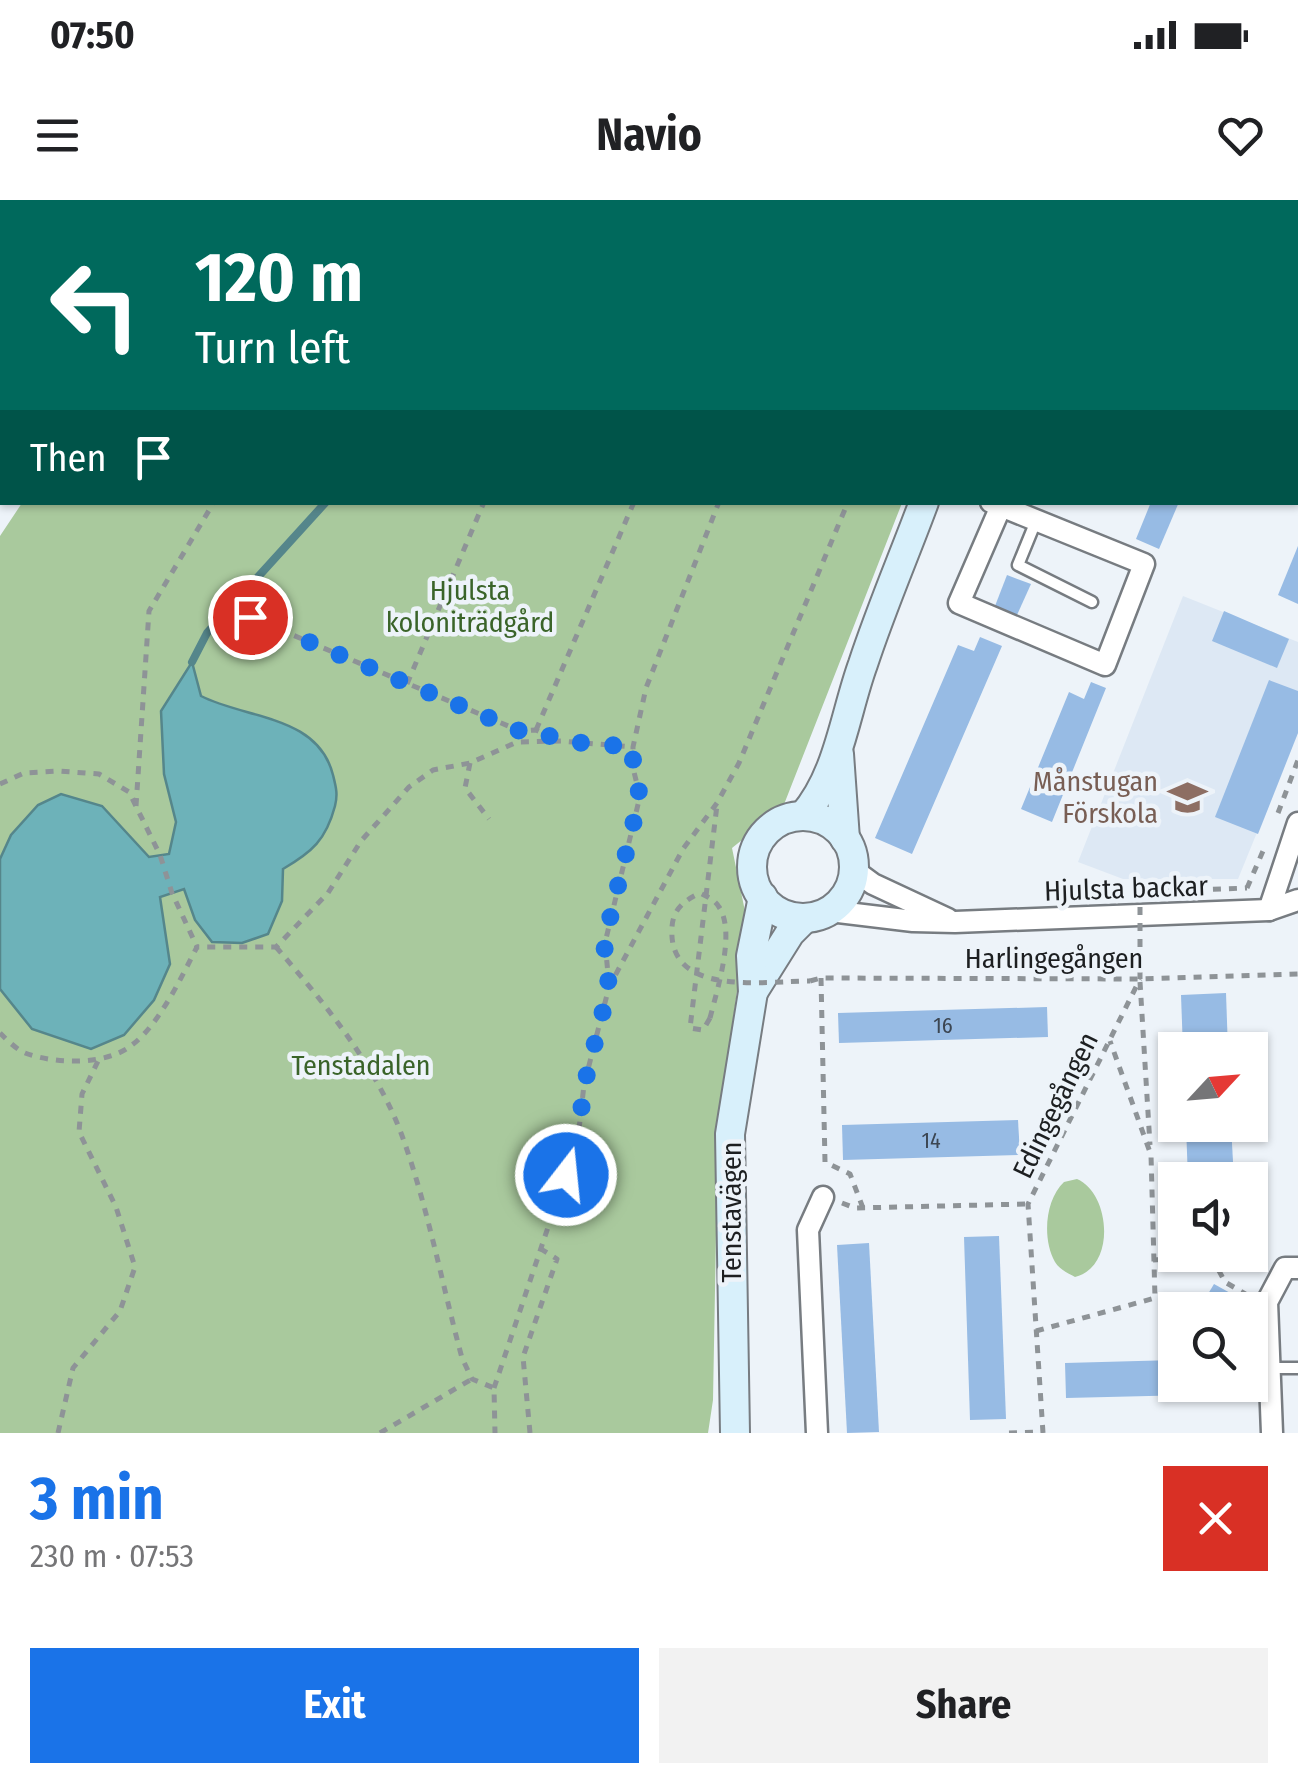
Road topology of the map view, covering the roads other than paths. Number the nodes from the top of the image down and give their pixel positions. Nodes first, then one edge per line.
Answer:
1 (923, 505) edge
2 (996, 505) edge
3 (998, 505) edge
4 (1036, 520) junction
5 (1092, 602) dead end
6 (838, 748) junction
7 (803, 816) junction
8 (1298, 823) edge
9 (846, 838) junction
10 (1292, 847) edge
11 (854, 870) junction
12 (762, 897) junction
13 (1298, 900) edge
14 (1269, 910) junction
15 (817, 915) junction
16 (955, 922) junction
17 (753, 992) junction
18 (823, 1197) road end
19 (1298, 1268) edge
20 (1270, 1368) junction
21 (1298, 1368) edge
22 (736, 1433) edge
23 (817, 1433) edge
24 (1272, 1433) edge

1 - 6 street
2 - 4 street
3 - 4 street
4 - 5 lane
6 - 7 street
6 - 9 street
7 - 9 street
7 - 12 street, Tenstavägen
8 - 10 street
9 - 11 street
10 - 14 street
11 - 15 street, Tenstavägen
11 - 16 street, Hjulsta backar
12 - 15 street
12 - 17 street, Tenstavägen
13 - 14 street, Hjulsta backar
14 - 16 street, Hjulsta backar
15 - 16 street, Hjulsta backar
15 - 17 street, Tenstavägen
17 - 22 street, Tenstavägen
18 - 23 street
19 - 20 street
20 - 21 lane
20 - 24 street

